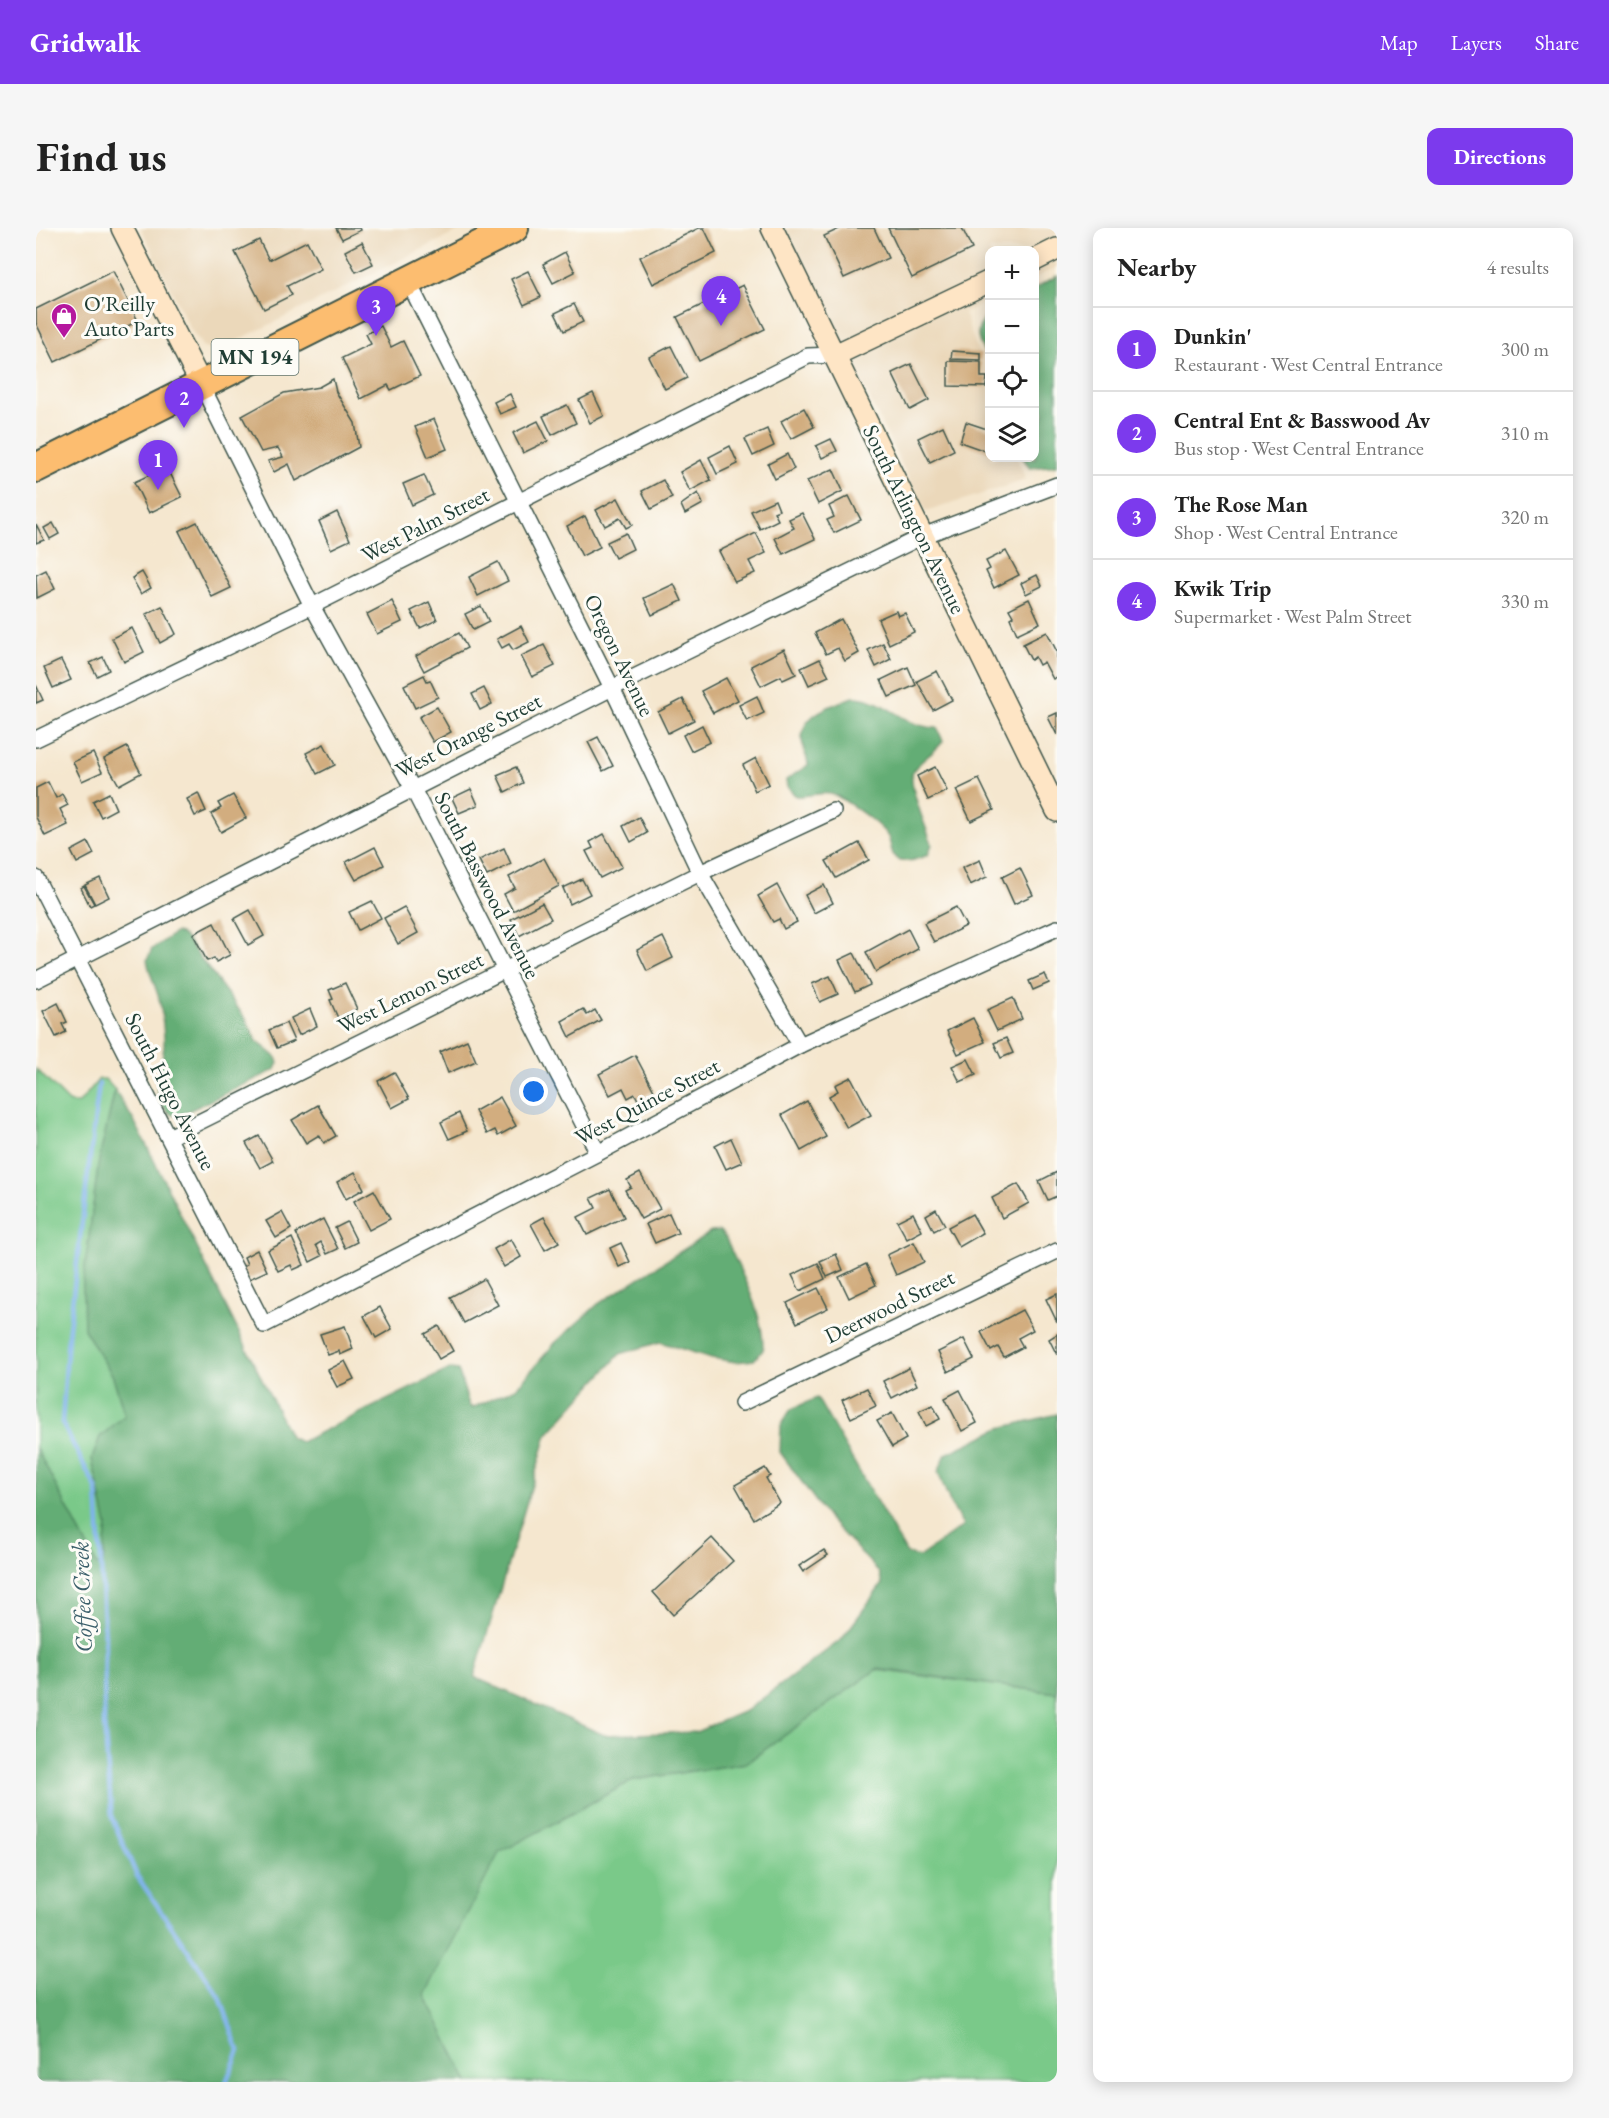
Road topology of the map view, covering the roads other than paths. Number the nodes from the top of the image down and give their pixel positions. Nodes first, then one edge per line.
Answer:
1 (122, 228) edge
2 (514, 228) edge
3 (772, 228) edge
4 (1057, 249) edge
5 (1039, 258) edge
6 (408, 281) junction
7 (985, 283) edge
8 (835, 356) junction
9 (201, 384) junction
10 (36, 468) edge
11 (1057, 485) edge
12 (519, 502) junction
13 (923, 536) junction
14 (312, 606) junction
15 (612, 688) junction
16 (36, 739) edge
17 (413, 789) junction
18 (833, 811) dead end
19 (1057, 811) edge
20 (700, 873) junction
21 (36, 878) edge
22 (1057, 928) edge
23 (79, 959) junction
24 (506, 969) junction
25 (36, 980) edge
26 (800, 1045) junction
27 (169, 1137) junction
28 (598, 1153) junction
29 (1057, 1251) edge
30 (264, 1325) joint
31 (742, 1403) dead end

1 - 9 main road
2 - 6 highway, MN 194
3 - 8 main road, South Arlington Avenue
4 - 5 main road
6 - 9 highway, MN 194
6 - 12 street, Oregon Avenue
7 - 8 main road
8 - 12 street, West Palm Street
8 - 13 main road, South Arlington Avenue
9 - 10 highway, MN 194
9 - 14 street, South Basswood Avenue
11 - 13 street, West Orange Street
12 - 14 street, West Palm Street
12 - 15 street, Oregon Avenue
13 - 15 street, West Orange Street
13 - 19 main road, South Arlington Avenue
14 - 16 street, West Palm Street
14 - 17 street, South Basswood Avenue
15 - 17 street, West Orange Street
15 - 20 street, Oregon Avenue
17 - 23 street, West Orange Street
17 - 24 street, South Basswood Avenue
18 - 20 street, West Lemon Street
20 - 24 street, West Lemon Street
20 - 26 street, Oregon Avenue
21 - 23 street, South Hugo Avenue
22 - 26 street, West Quince Street
23 - 25 street, West Orange Street
23 - 27 street, South Hugo Avenue
24 - 27 street, West Lemon Street
24 - 28 street, South Basswood Avenue
26 - 28 street, West Quince Street
27 - 30 street, South Hugo Avenue
28 - 30 street, West Quince Street
29 - 31 street, Deerwood Street

